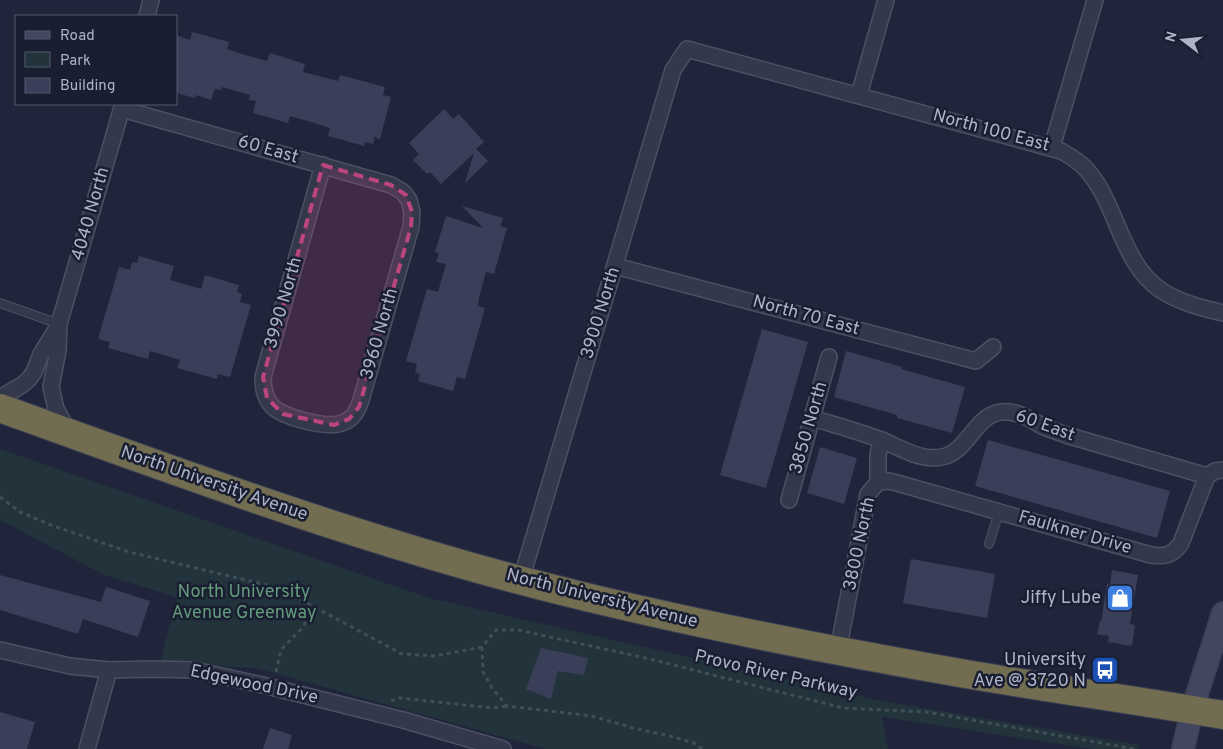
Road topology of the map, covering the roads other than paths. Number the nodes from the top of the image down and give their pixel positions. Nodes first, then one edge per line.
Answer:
1 (151, 0) edge
2 (886, 0) edge
3 (1095, 0) edge
4 (147, 15) edge
5 (687, 50) joint
6 (859, 95) junction
7 (122, 107) edge
8 (1052, 147) junction
9 (323, 166) junction
10 (409, 200) joint
11 (615, 266) junction
12 (0, 303) edge
13 (1223, 313) edge
14 (59, 324) junction
15 (993, 346) dead end
16 (829, 357) dead end
17 (0, 398) edge
18 (0, 408) edge
19 (812, 418) junction
20 (304, 420) joint
21 (69, 434) junction
22 (882, 440) junction
23 (1223, 470) edge
24 (1207, 476) junction
25 (878, 482) junction
26 (789, 500) dead end
27 (999, 512) junction
28 (989, 544) dead end
29 (521, 580) junction
30 (1223, 613) edge
31 (0, 650) edge
32 (838, 651) junction
33 (109, 670) junction
34 (1192, 710) junction
35 (1223, 715) edge
36 (87, 749) edge
37 (503, 749) edge
38 (1183, 749) edge

1 - 4 street
2 - 6 street
3 - 8 street
5 - 6 street, North 100 East
5 - 11 street, 3900 North
6 - 8 street, North 100 East
7 - 9 street, 60 East
7 - 14 street, 4040 North
8 - 13 street, North 100 East
9 - 10 street, 60 East
9 - 20 street, 3990 North
10 - 20 street, 3960 North
11 - 15 street, North 70 East
11 - 29 street, 3900 North
12 - 14 lane
14 - 17 street, 4040 North
14 - 21 street, 4040 North
16 - 19 street, 3850 North
18 - 21 highway, North University Avenue
19 - 22 street, 60 East
19 - 26 street, 3850 North
21 - 29 highway, North University Avenue
22 - 24 street, 60 East
22 - 25 street, 3800 North
23 - 24 street
24 - 27 street, Faulkner Drive
25 - 27 street, Faulkner Drive
25 - 32 street, 3800 North
27 - 28 lane
29 - 32 highway, North University Avenue
30 - 34 main road
31 - 33 street, Edgewood Drive
32 - 34 highway, North University Avenue
33 - 36 street
33 - 37 street, Edgewood Drive
34 - 35 highway, North University Avenue
34 - 38 main road

